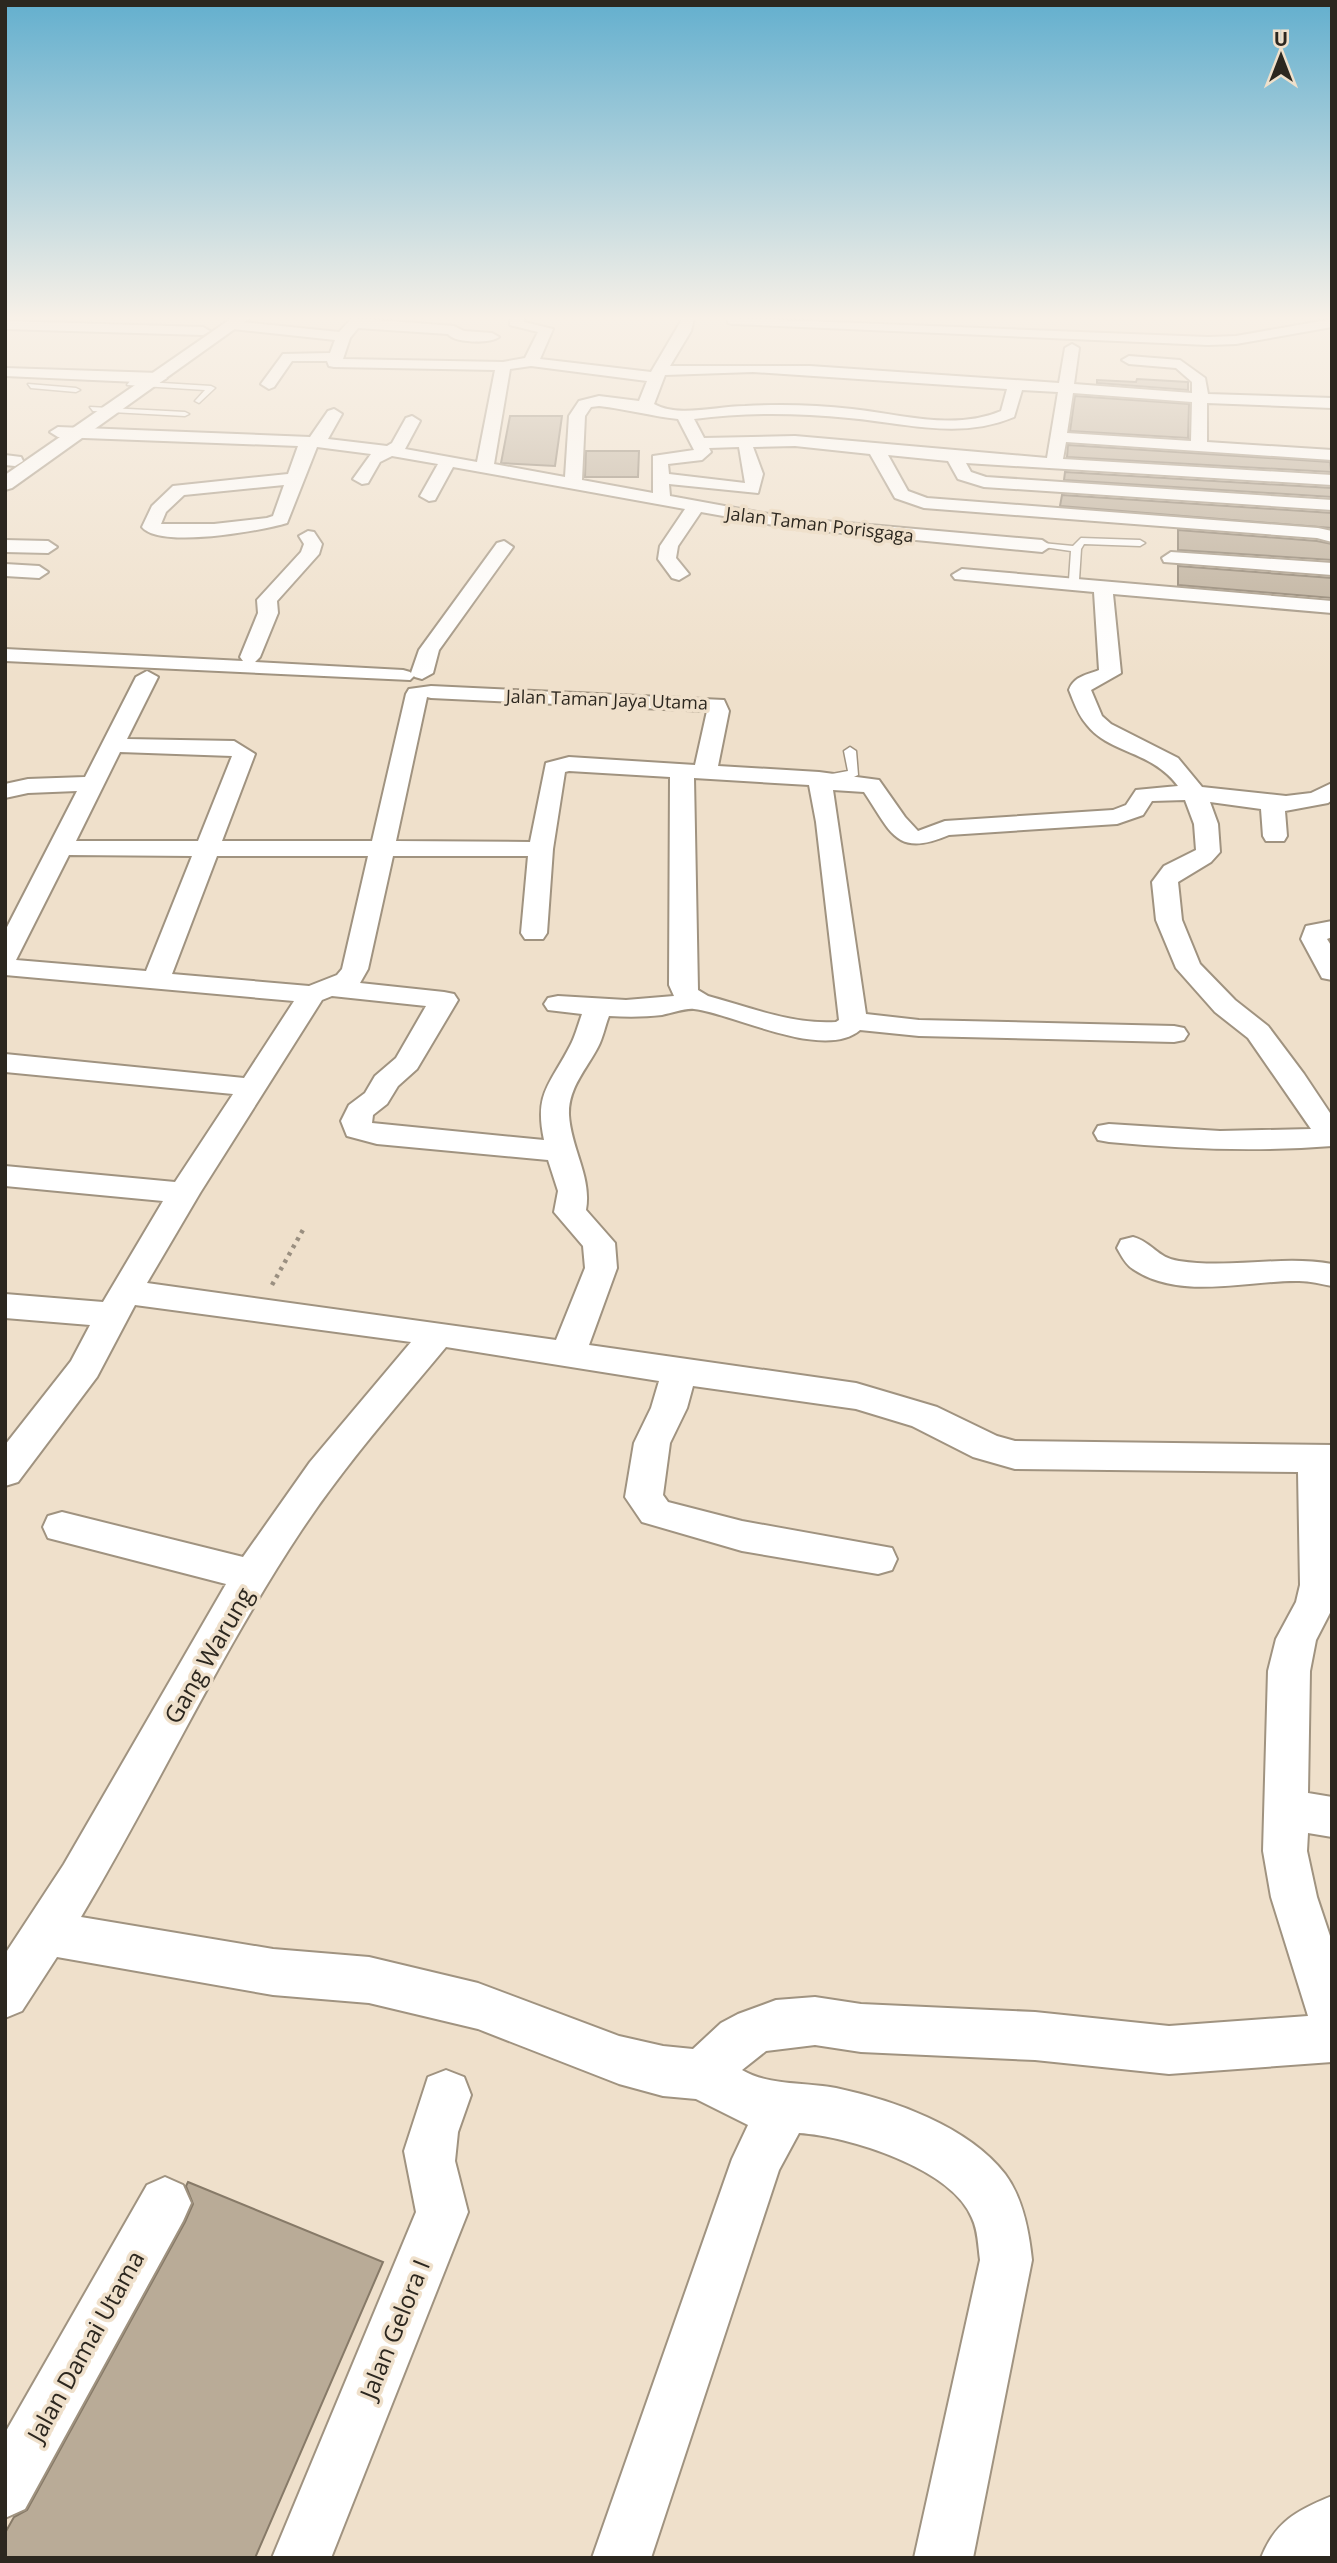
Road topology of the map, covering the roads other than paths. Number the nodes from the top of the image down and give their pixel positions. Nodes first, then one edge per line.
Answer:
1 (1058, 437) edge
2 (49, 438) edge
3 (72, 438) edge
4 (187, 438) edge
5 (320, 438) edge
6 (403, 438) edge
7 (490, 438) edge
8 (576, 438) edge
9 (696, 438) edge
10 (1066, 438) edge
11 (1125, 438) edge
12 (1200, 438) edge
13 (1125, 442) junction
14 (313, 443) junction
15 (699, 443) junction
16 (1199, 446) junction
17 (746, 449) dead end
18 (876, 449) junction
19 (391, 451) junction
20 (1332, 454) edge
21 (954, 457) junction
22 (449, 459) junction
23 (1054, 461) junction
24 (8, 463) edge
25 (485, 466) junction
26 (660, 478) junction
27 (362, 479) dead end
28 (293, 480) junction
29 (1332, 480) edge
30 (573, 482) junction
31 (5, 484) edge
32 (1050, 486) junction
33 (429, 496) dead end
34 (662, 500) junction
35 (1332, 505) edge
36 (696, 507) junction
37 (1046, 512) junction
38 (1168, 522) junction
39 (308, 536) dead end
40 (1332, 537) edge
41 (1140, 543) dead end
42 (5, 546) edge
43 (1042, 546) junction
44 (48, 547) dead end
45 (504, 547) dead end
46 (1076, 549) junction
47 (1171, 558) junction
48 (1332, 569) edge
49 (5, 570) edge
50 (39, 572) dead end
51 (679, 574) dead end
52 (962, 575) dead end
53 (1074, 580) dead end
54 (1046, 582) junction
55 (1103, 589) junction
56 (1175, 594) junction
57 (1332, 607) edge
58 (13, 654) edge
59 (246, 662) junction
60 (147, 677) junction
61 (418, 684) junction
62 (110, 745) junction
63 (850, 751) dead end
64 (693, 771) junction
65 (819, 781) junction
66 (91, 784) junction
67 (1332, 790) edge
68 (5, 791) edge
69 (1194, 793) junction
70 (1272, 803) junction
71 (1275, 836) dead end
72 (59, 848) junction
73 (206, 848) junction
74 (381, 848) junction
75 (541, 849) junction
76 (15, 916) edge
77 (534, 933) dead end
78 (1323, 934) edge
79 (5, 957) edge
80 (5, 967) edge
81 (1332, 972) edge
82 (155, 982) junction
83 (323, 991) junction
84 (694, 1000) junction
85 (558, 1004) dead end
86 (598, 1007) junction
87 (853, 1021) junction
88 (1174, 1034) dead end
89 (5, 1063) edge
90 (250, 1087) junction
91 (1332, 1131) edge
92 (1109, 1133) dead end
93 (1332, 1137) edge
94 (561, 1151) junction
95 (5, 1176) edge
96 (184, 1193) junction
97 (1133, 1248) dead end
98 (1332, 1275) edge
99 (119, 1303) junction
100 (5, 1306) edge
101 (438, 1334) junction
102 (568, 1354) junction
103 (679, 1372) junction
104 (1324, 1459) edge
105 (5, 1472) edge
106 (62, 1527) dead end
107 (1326, 1535) edge
108 (878, 1559) dead end
109 (254, 1576) junction
110 (1286, 1809) junction
111 (1332, 1817) edge
112 (49, 1934) junction
113 (5, 1995) edge
114 (1332, 2015) edge
115 (1332, 2038) edge
116 (702, 2075) junction
117 (446, 2095) dead end
118 (786, 2107) junction
119 (165, 2203) dead end
120 (5, 2488) edge
121 (1332, 2525) edge
122 (301, 2558) edge
123 (621, 2558) edge
124 (943, 2558) edge
125 (1290, 2558) edge

1 - 23 street
2 - 24 street
3 - 31 street
4 - 14 street, Jalan Taman Porisgaga
5 - 14 street
6 - 19 street
7 - 25 street
8 - 30 street
9 - 15 street
10 - 13 street
11 - 13 street
12 - 16 street
13 - 16 street
14 - 19 street, Jalan Taman Porisgaga
14 - 28 street
15 - 18 street
15 - 26 street
16 - 20 street
17 - 26 street
18 - 21 street
18 - 37 street
19 - 22 street, Jalan Taman Porisgaga
19 - 27 street
21 - 23 street
21 - 32 street
22 - 25 street, Jalan Taman Porisgaga
22 - 33 street
23 - 29 street
23 - 32 street
25 - 30 street, Jalan Taman Porisgaga
26 - 34 street
28 - 28 street
30 - 34 street, Jalan Taman Porisgaga
32 - 35 street
32 - 37 street
34 - 36 street, Jalan Taman Porisgaga
36 - 43 street, Jalan Taman Porisgaga
36 - 51 street
37 - 38 street
37 - 43 street
38 - 40 street
38 - 47 street
39 - 59 street
41 - 46 lane
42 - 44 street
43 - 46 lane
43 - 54 street
45 - 61 street
46 - 53 lane
47 - 48 street
47 - 56 street
49 - 50 street
52 - 54 street
54 - 55 street
55 - 56 street
55 - 69 street
56 - 57 street
58 - 59 street, Jalan Taman Jaya Utama
58 - 60 street, Jalan Taman Jaya Utama
59 - 61 street, Jalan Taman Jaya Utama
60 - 61 street, Jalan Taman Jaya Utama
60 - 62 street
61 - 64 street, Jalan Taman Jaya Utama
61 - 74 street
62 - 66 street
62 - 73 street
63 - 65 lane
64 - 65 street
64 - 75 street
64 - 84 street
65 - 69 street
65 - 87 street
66 - 68 street
66 - 72 street
67 - 70 street
69 - 70 street
69 - 91 street
70 - 71 street
72 - 73 street
72 - 76 street
73 - 74 street
73 - 82 street
74 - 75 street
74 - 83 street
75 - 77 street
76 - 79 street
78 - 81 street
80 - 82 street
82 - 83 street
83 - 90 street
83 - 94 street
84 - 86 street
84 - 87 street
85 - 86 street
86 - 94 street
87 - 88 street
89 - 90 street
90 - 96 street
92 - 93 street
94 - 102 street
95 - 96 street
96 - 99 street
97 - 98 street
99 - 100 street
99 - 101 street
99 - 105 street
101 - 102 street
101 - 109 street, Gang Warung
102 - 103 street
103 - 104 street
103 - 108 street
104 - 107 street
106 - 109 street
107 - 110 street
109 - 112 street, Gang Warung
110 - 111 street
110 - 114 street
112 - 113 street, Gang Warung
112 - 116 street
115 - 116 street
116 - 118 street
117 - 122 street, Jalan Gelora I
118 - 123 street
118 - 124 street
119 - 120 street, Jalan Damai Utama
121 - 125 street

